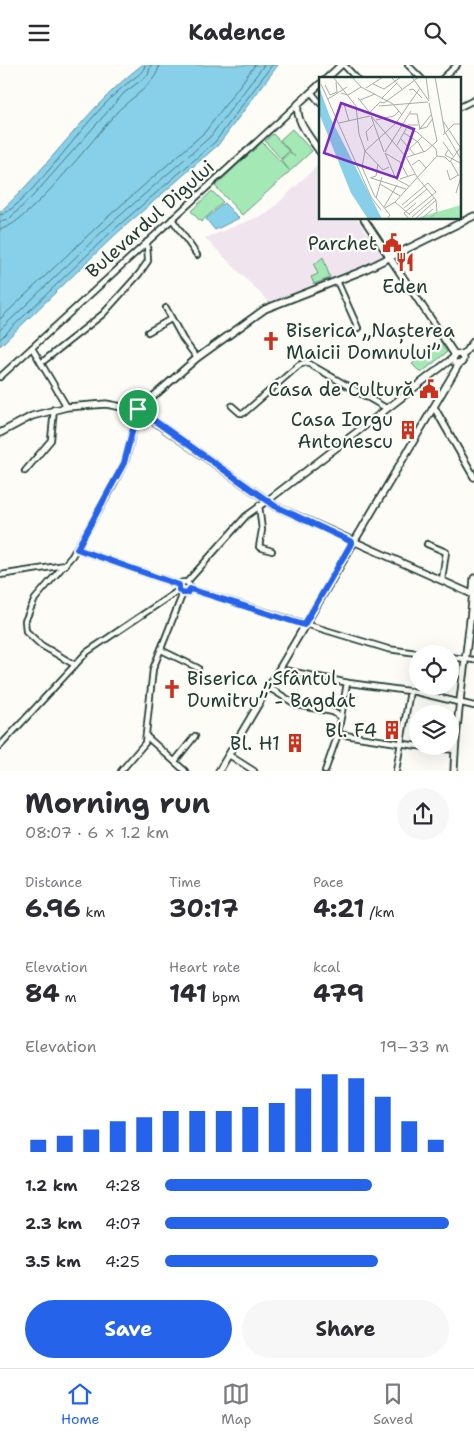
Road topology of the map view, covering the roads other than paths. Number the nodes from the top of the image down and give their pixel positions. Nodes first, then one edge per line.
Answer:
1 (342, 65) edge
2 (408, 65) edge
3 (457, 65) edge
4 (328, 77) edge
5 (355, 77) edge
6 (420, 77) edge
7 (444, 77) edge
8 (319, 85) edge
9 (311, 92) junction
10 (474, 100) edge
11 (319, 102) edge
12 (298, 104) junction
13 (462, 106) edge
14 (319, 150) edge
15 (474, 216) edge
16 (172, 219) junction
17 (365, 220) edge
18 (147, 242) junction
19 (197, 255) dead end
20 (390, 258) junction
21 (337, 281) junction
22 (166, 308) dead end
23 (171, 319) junction
24 (358, 328) dead end
25 (148, 332) dead end
26 (474, 341) edge
27 (32, 348) junction
28 (462, 356) junction
29 (454, 357) junction
30 (197, 358) junction
31 (41, 363) junction
32 (459, 364) junction
33 (0, 377) edge
34 (232, 406) dead end
35 (67, 407) junction
36 (434, 407) junction
37 (386, 408) junction
38 (54, 409) junction
39 (138, 409) junction
40 (0, 433) edge
41 (25, 471) dead end
42 (474, 477) edge
43 (267, 501) junction
44 (259, 505) junction
45 (352, 542) junction
46 (427, 544) dead end
47 (77, 549) junction
48 (272, 551) dead end
49 (65, 565) junction
50 (0, 575) edge
51 (474, 578) edge
52 (442, 580) junction
53 (187, 582) junction
54 (180, 589) junction
55 (190, 589) junction
56 (473, 595) edge
57 (304, 625) junction
58 (161, 650) junction
59 (409, 652) edge
60 (459, 658) edge
61 (466, 659) junction
62 (474, 660) edge
63 (75, 665) junction
64 (198, 668) dead end
65 (279, 669) junction
66 (347, 683) junction
67 (268, 687) junction
68 (409, 691) edge
69 (409, 695) edge
70 (429, 695) edge
71 (460, 702) junction
72 (474, 706) edge
73 (459, 712) edge
74 (341, 717) junction
75 (338, 734) junction
76 (146, 736) junction
77 (195, 736) dead end
78 (402, 745) junction
79 (409, 745) edge
80 (0, 746) edge
81 (229, 755) junction
82 (455, 755) edge
83 (175, 761) junction
84 (121, 771) edge
85 (185, 771) edge
86 (219, 771) edge
87 (254, 771) edge
88 (325, 771) edge
89 (396, 771) edge
90 (454, 771) edge

1 - 4 street
1 - 5 street
2 - 6 street
3 - 7 street
8 - 9 street, Bulevardul Digului
9 - 11 street
9 - 12 street, Bulevardul Digului
10 - 13 street
12 - 14 street
12 - 16 street, Bulevardul Digului
15 - 20 street
16 - 18 street, Bulevardul Digului
16 - 19 street
17 - 20 street
18 - 27 street, Bulevardul Digului
18 - 31 street
20 - 21 street
20 - 29 street
21 - 24 street
21 - 30 street
22 - 23 street
23 - 25 street
23 - 30 street
26 - 28 street
27 - 31 street
27 - 33 street, Bulevardul Digului
28 - 29 street
28 - 32 street
29 - 32 street
29 - 37 street
30 - 39 street
31 - 35 street
32 - 36 street
34 - 37 street
35 - 38 street
35 - 39 street
36 - 42 street
36 - 45 street
37 - 43 street
38 - 40 street
38 - 41 street
39 - 43 street
39 - 47 street
43 - 44 street
43 - 45 street
44 - 48 street
44 - 53 street
45 - 52 street
45 - 57 street
46 - 52 street
47 - 49 street
47 - 54 street
49 - 50 street
49 - 63 street
51 - 56 street
52 - 56 street
53 - 54 street
53 - 55 street
54 - 55 street
54 - 58 street
54 - 63 street
55 - 57 street
56 - 61 street
57 - 59 street
57 - 65 street
58 - 64 street
58 - 76 street
60 - 61 street
61 - 62 street
61 - 71 street
63 - 80 street
65 - 66 street
65 - 67 street
66 - 68 street
66 - 74 street
67 - 74 street
67 - 81 street
69 - 78 street
70 - 71 street
71 - 72 street
71 - 73 street
74 - 75 street
75 - 78 street
75 - 88 street
76 - 83 street
76 - 84 street
77 - 83 street
78 - 79 street
78 - 89 street
81 - 86 street
81 - 87 street
82 - 90 street
83 - 85 street

